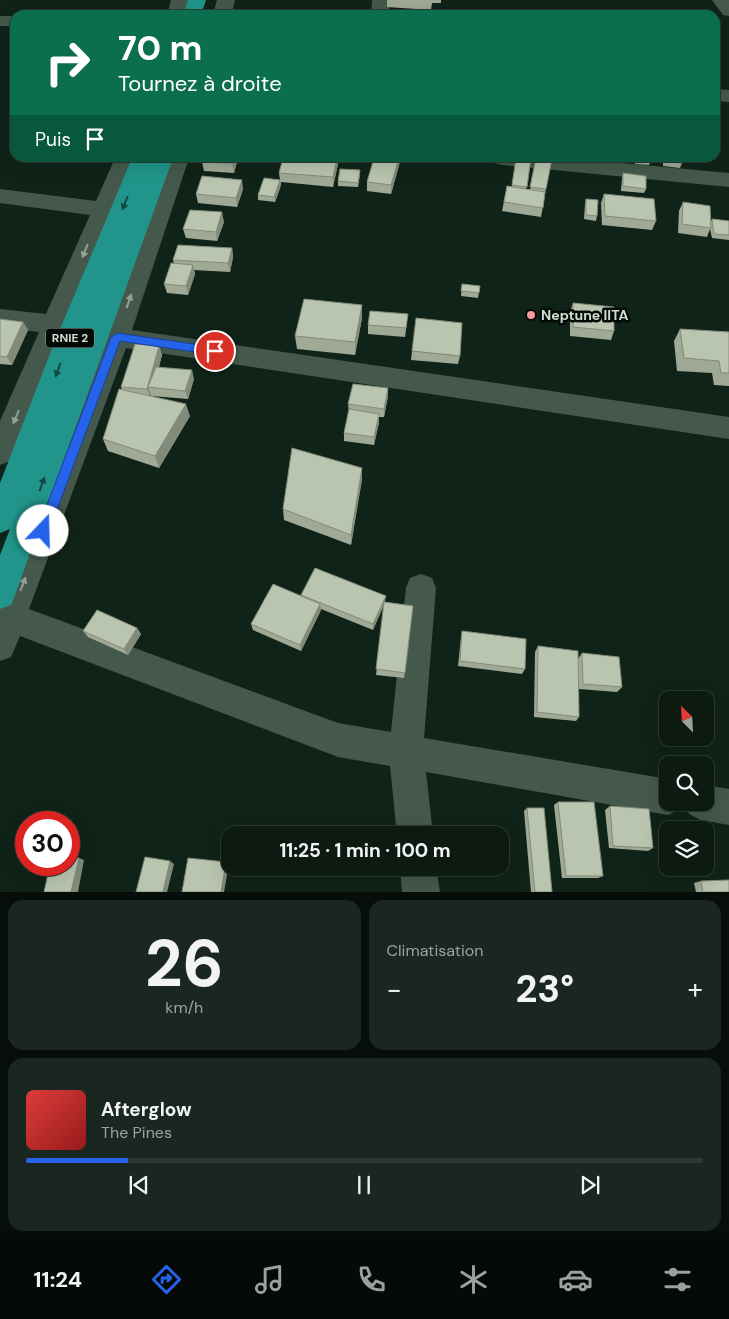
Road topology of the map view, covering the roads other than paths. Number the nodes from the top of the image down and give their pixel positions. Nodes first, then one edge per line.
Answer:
1 (721, 0) edge
2 (729, 11) edge
3 (122, 162) edge
4 (141, 162) edge
5 (161, 162) edge
6 (177, 162) edge
7 (543, 162) edge
8 (729, 180) edge
9 (0, 196) edge
10 (101, 209) junction
11 (0, 318) edge
12 (55, 325) junction
13 (117, 337) junction
14 (729, 428) edge
15 (2, 445) edge
16 (0, 520) edge
17 (421, 588) dead end
18 (4, 619) edge
19 (406, 751) junction
20 (659, 795) edge
21 (714, 804) edge
22 (729, 807) edge
23 (414, 826) edge
24 (419, 876) edge
25 (421, 892) edge

1 - 2 street
3 - 10 street
4 -> 16 highway, RNIE 2 / RNIE 2
18 -> 5 highway, RNIE 2 / RNIE 2
13 -> 6 street
7 - 8 street
9 - 10 street
10 -> 12 street
11 - 12 street
12 -> 15 street
13 - 14 street
18 -> 13 street
17 - 19 street
18 - 19 street
19 - 20 street
19 - 23 street
21 - 22 street
24 - 25 street

